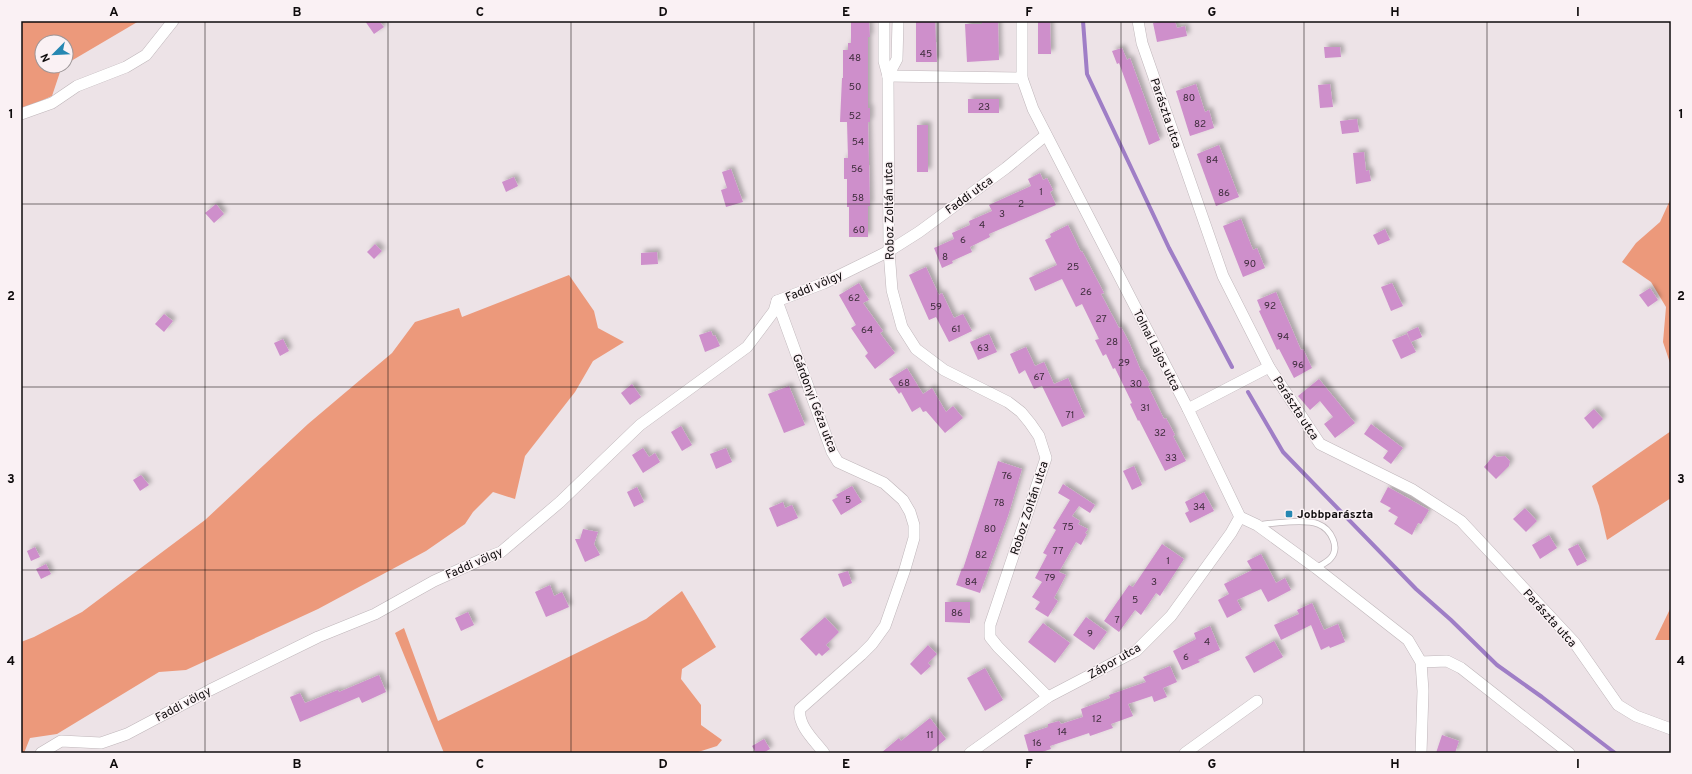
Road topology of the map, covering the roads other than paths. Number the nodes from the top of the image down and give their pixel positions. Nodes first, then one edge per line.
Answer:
1 (173, 21) edge
2 (884, 21) edge
3 (898, 21) edge
4 (1022, 21) edge
5 (1138, 21) edge
6 (888, 76) junction
7 (1022, 78) junction
8 (21, 114) edge
9 (1046, 135) junction
10 (889, 251) junction
11 (778, 301) junction
12 (1269, 367) junction
13 (1188, 409) junction
14 (1240, 517) junction
15 (1257, 526) junction
16 (1316, 568) junction
17 (1421, 662) junction
18 (1048, 696) junction
19 (1257, 701) dead end
20 (1671, 730) edge
21 (41, 753) edge
22 (824, 753) edge
23 (970, 753) edge
24 (1185, 753) edge
25 (1420, 753) edge
26 (1568, 753) edge

1 - 8 street
2 - 6 street, Roboz Zoltán utca
3 - 6 street, Roboz Zoltán utca
4 - 7 street, Tolnai Lajos utca
5 - 12 street, Parászta utca
6 - 7 street
6 - 10 street, Roboz Zoltán utca
7 - 9 street, Tolnai Lajos utca
9 - 10 street, Faddi utca
9 - 13 street, Tolnai Lajos utca
10 - 11 street, Faddi völgy
10 - 18 street, Roboz Zoltán utca
11 - 21 street, Faddi völgy
11 - 22 street, Gárdonyi Géza utca
12 - 13 street
12 - 20 street, Parászta utca
13 - 14 street, Tolnai Lajos utca
14 - 15 street
14 - 18 street, Zápor utca
15 - 16 street
15 - 16 lane
16 - 17 street
17 - 25 street
17 - 26 street
18 - 23 street, Zápor utca
19 - 24 street

